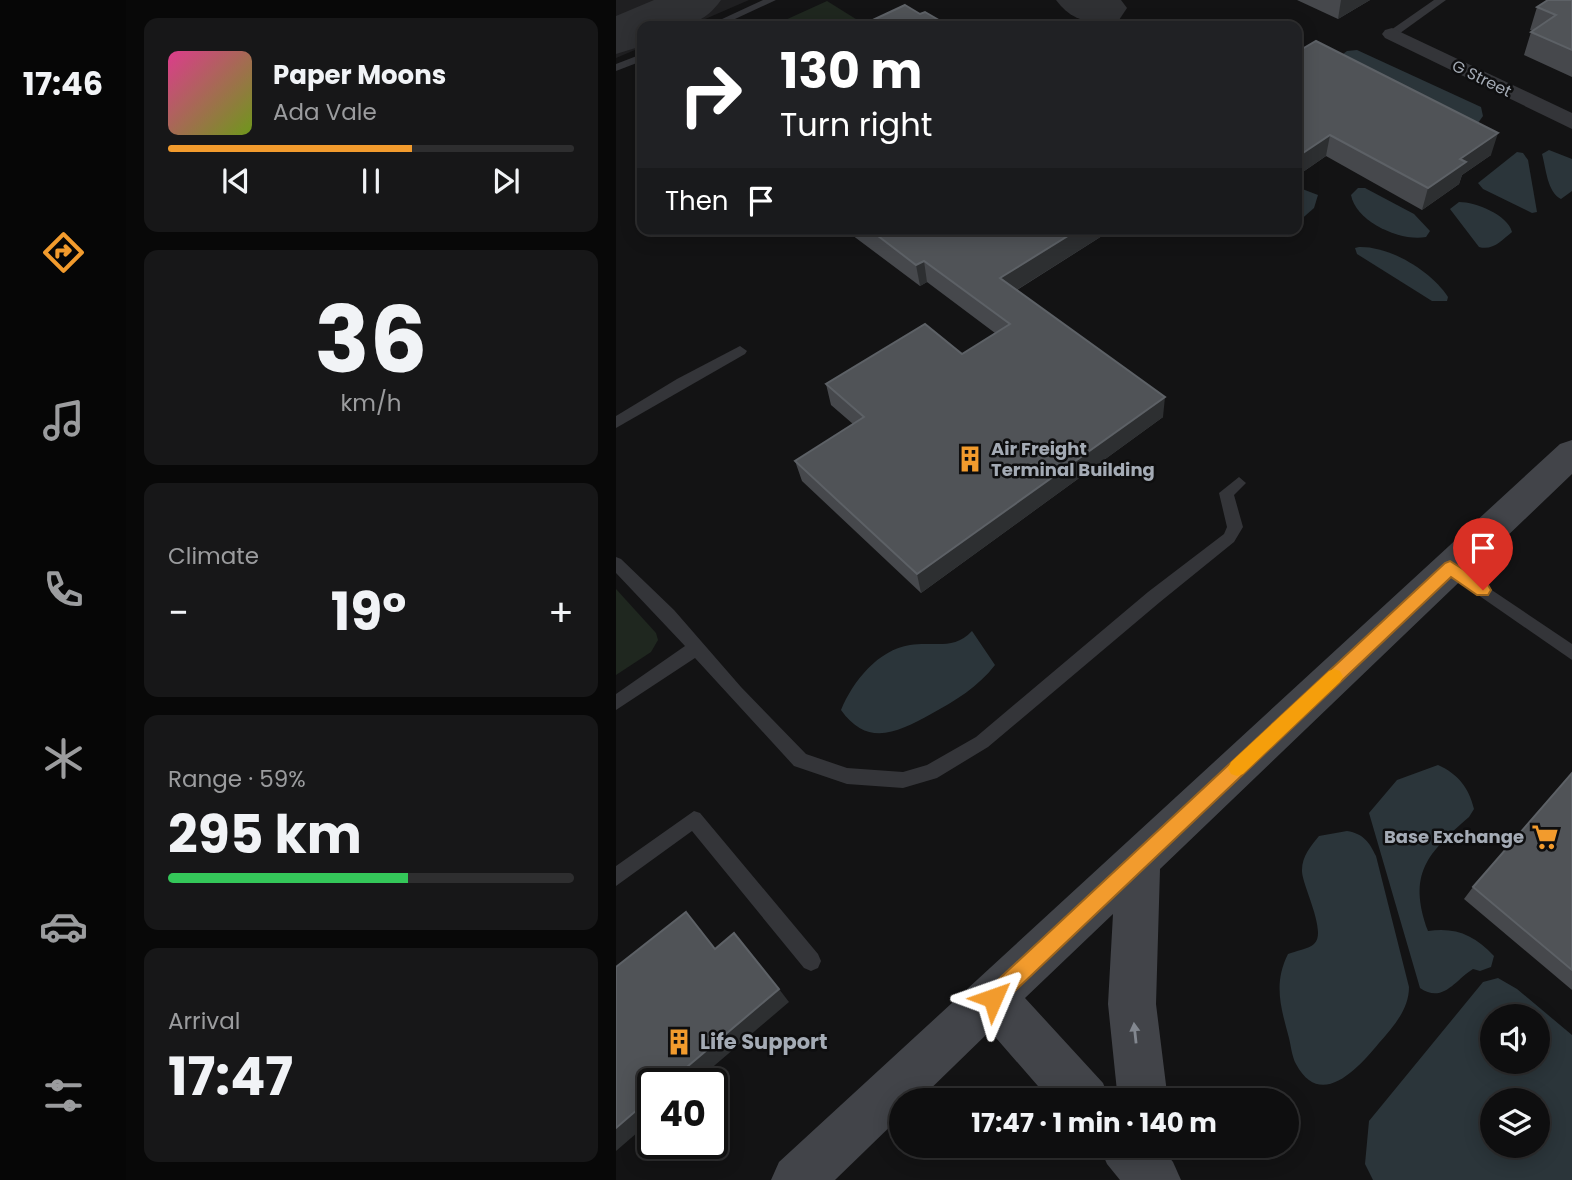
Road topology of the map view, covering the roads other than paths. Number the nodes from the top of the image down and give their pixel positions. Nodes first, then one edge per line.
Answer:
1 (771, 0) edge
2 (1441, 0) edge
3 (723, 21) edge
4 (1392, 34) joint
5 (637, 59) edge
6 (616, 68) edge
7 (1572, 122) edge
8 (740, 351) dead end
9 (616, 423) edge
10 (1572, 453) edge
11 (1239, 483) dead end
12 (616, 563) edge
13 (1450, 568) junction
14 (696, 648) junction
15 (1572, 653) edge
16 (616, 703) edge
17 (1138, 862) junction
18 (616, 877) edge
19 (811, 961) dead end
20 (993, 998) junction
21 (1073, 1088) edge
22 (1142, 1088) edge
23 (1136, 1158) edge
24 (1154, 1158) edge
25 (797, 1180) edge
26 (1157, 1180) edge

1 - 3 lane
2 - 4 lane
4 - 7 street, G Street
5 - 6 lane
8 - 9 lane
10 - 13 street
11 - 14 lane
12 - 14 lane
13 - 15 lane
13 - 17 street
14 - 16 lane
17 - 20 street
22 -> 17 street
18 - 19 lane
20 - 21 street
20 - 25 street
23 - 26 street
24 - 26 street

